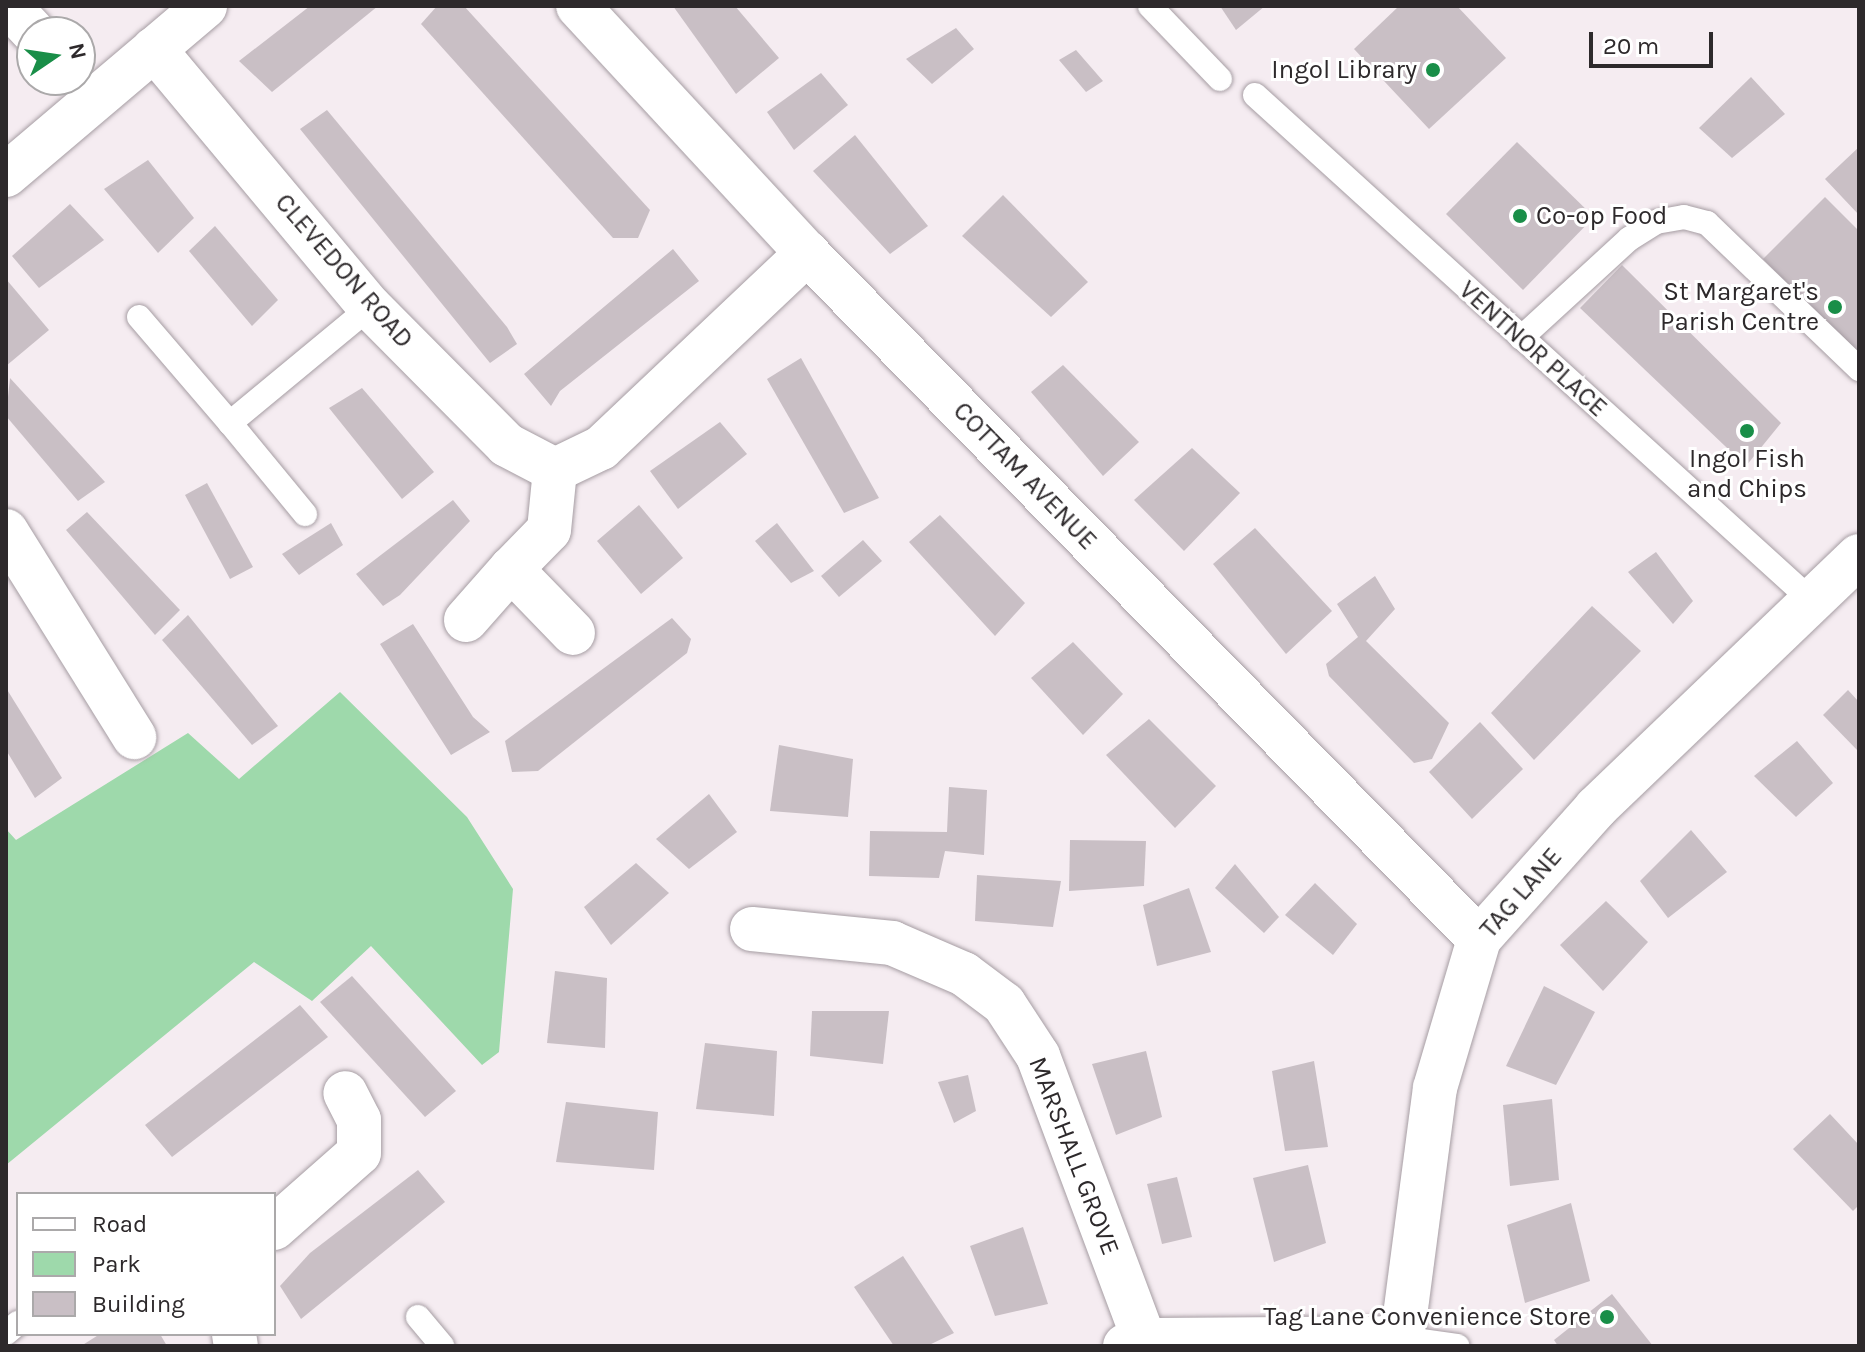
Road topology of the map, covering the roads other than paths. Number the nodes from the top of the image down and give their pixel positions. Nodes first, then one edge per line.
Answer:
1 (205, 6) edge
2 (578, 6) edge
3 (1150, 6) edge
4 (154, 49) junction
5 (1220, 79) dead end
6 (96, 84) edge
7 (1255, 95) dead end
8 (80, 96) edge
9 (6, 175) edge
10 (807, 253) junction
11 (370, 307) junction
12 (139, 317) dead end
13 (1521, 338) junction
14 (1859, 369) edge
15 (230, 423) junction
16 (555, 470) junction
17 (305, 514) dead end
18 (6, 531) edge
19 (1859, 556) edge
20 (511, 569) junction
21 (1812, 601) junction
22 (466, 620) dead end
23 (573, 633) dead end
24 (134, 737) dead end
25 (752, 929) dead end
26 (1479, 939) junction
27 (345, 1093) dead end
28 (276, 1226) edge
29 (418, 1317) dead end
30 (1401, 1342) edge
31 (1134, 1343) edge
32 (442, 1346) edge
33 (1457, 1346) edge

1 - 4 street
2 - 10 street, COTTAM AVENUE
3 - 5 lane
4 - 6 street
4 - 11 street, CLEVEDON ROAD
7 - 13 lane, VENTNOR PLACE
8 - 9 street
10 - 16 street
10 - 26 street, COTTAM AVENUE
11 - 15 lane
11 - 16 street, CLEVEDON ROAD
12 - 15 lane
13 - 14 lane
13 - 21 lane, VENTNOR PLACE
15 - 17 lane
16 - 20 street
18 - 24 street
19 - 21 street, TAG LANE
20 - 22 street
20 - 23 street
21 - 26 street, TAG LANE
25 - 31 street, MARSHALL GROVE
26 - 30 street, TAG LANE
27 - 28 street
29 - 32 lane
30 - 31 street
30 - 33 lane

